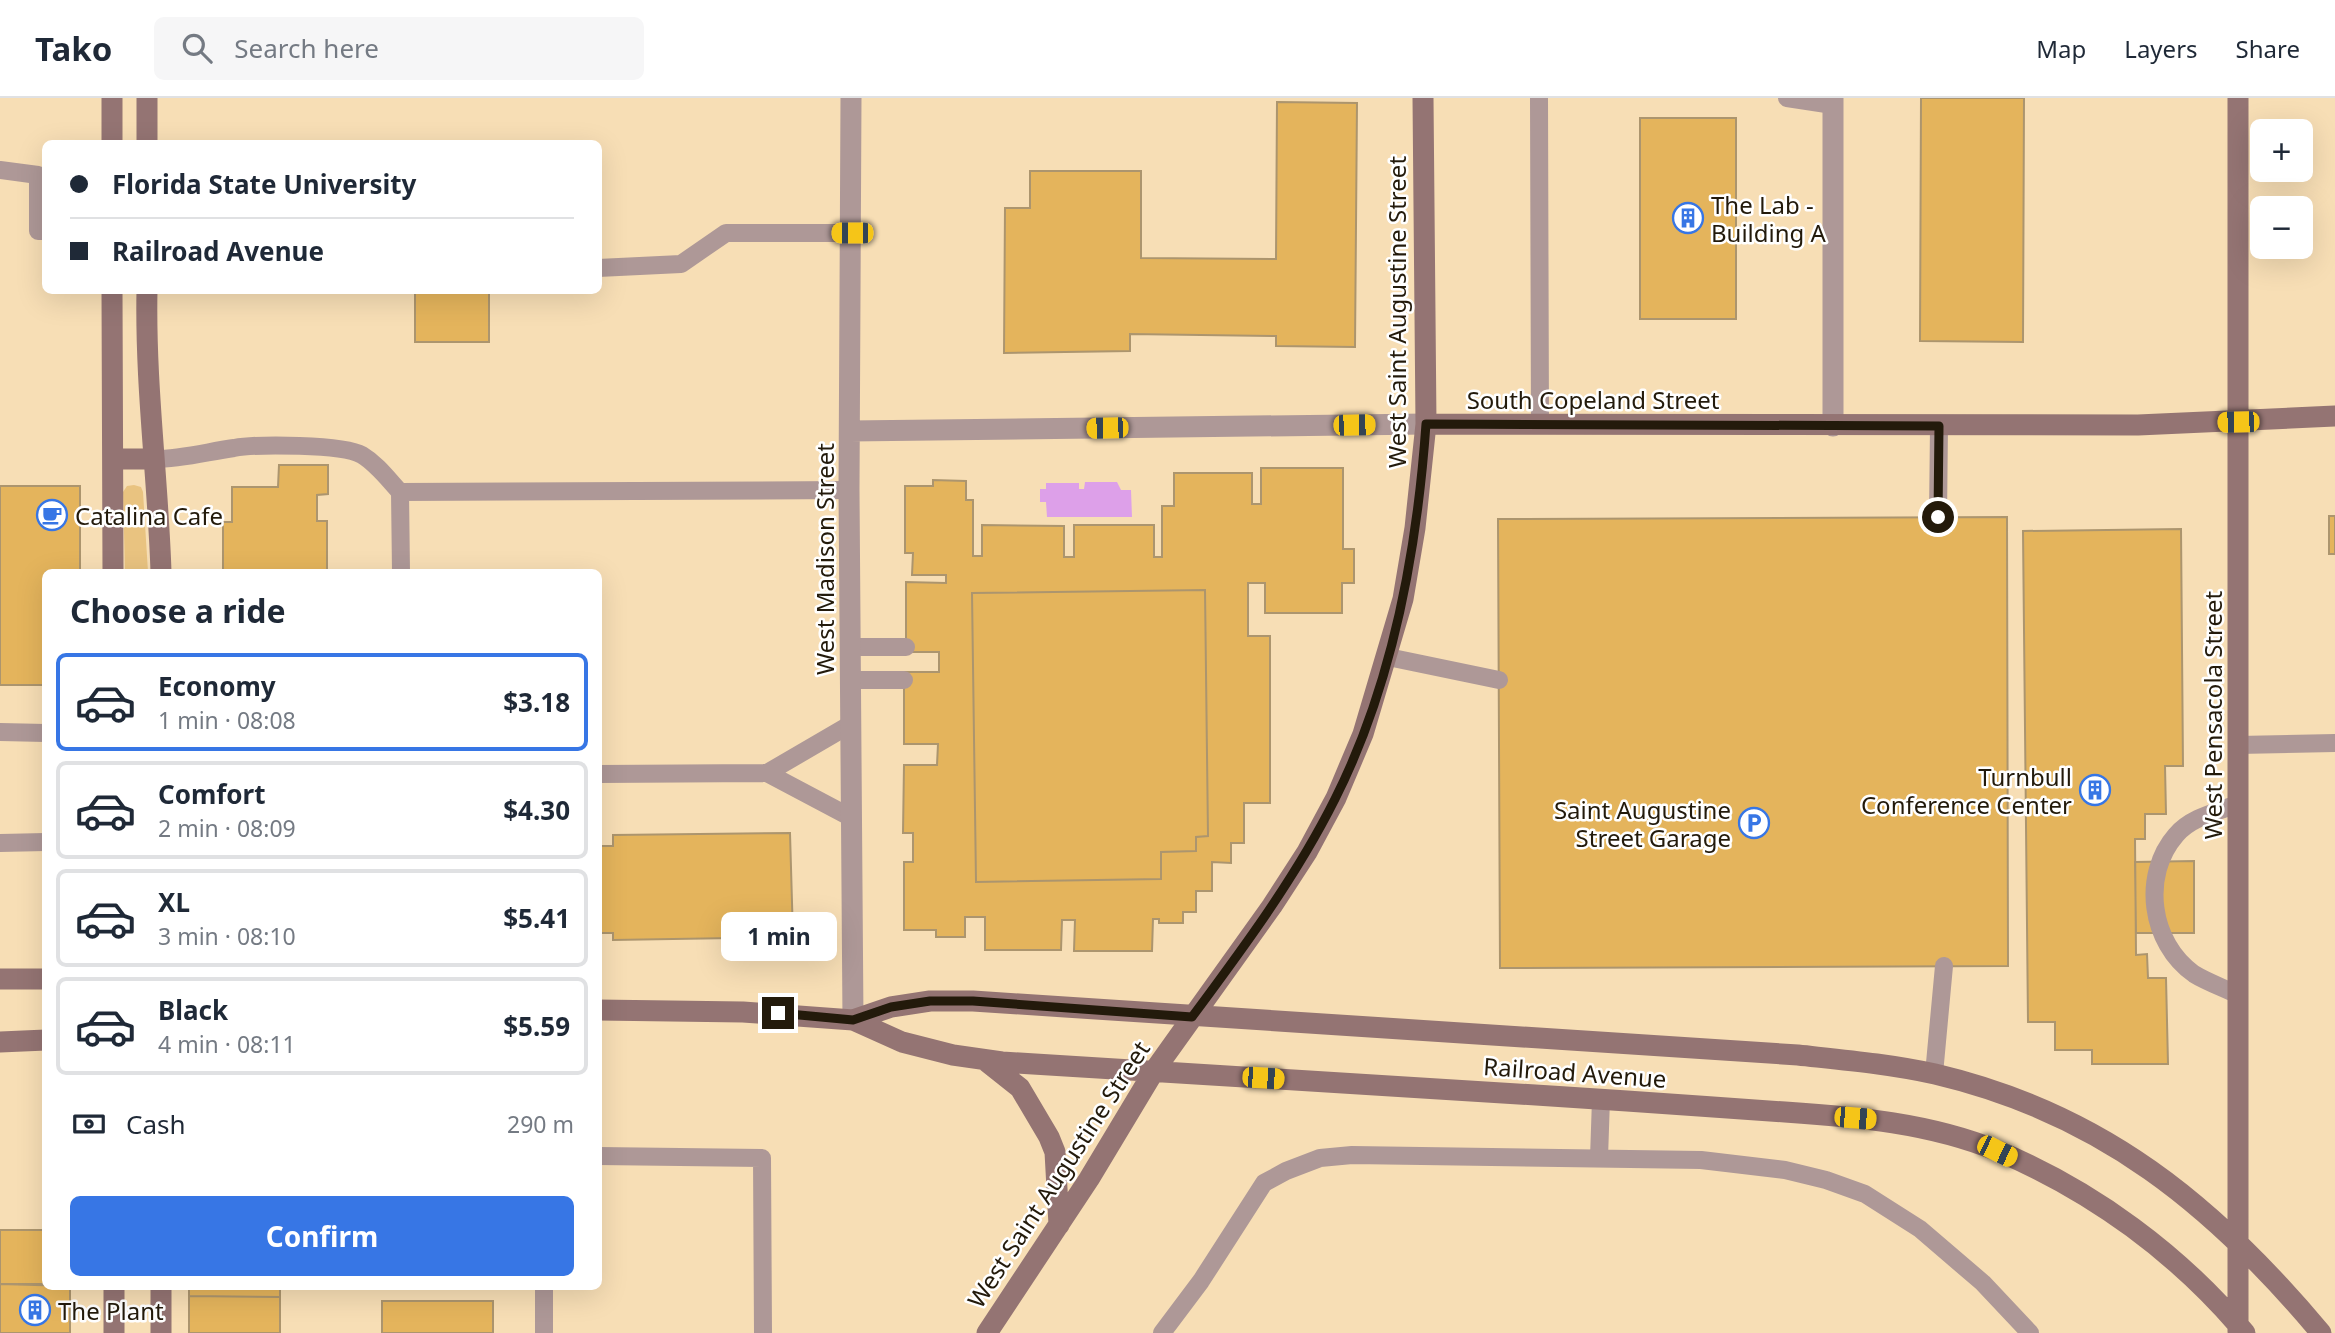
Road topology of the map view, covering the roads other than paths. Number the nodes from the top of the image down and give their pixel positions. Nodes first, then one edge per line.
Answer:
1 (112, 98) edge
2 (147, 98) edge
3 (851, 98) edge
4 (1423, 98) edge
5 (1540, 98) edge
6 (1787, 98) edge
7 (2238, 98) edge
8 (1833, 102) edge
9 (112, 140) edge
10 (147, 140) edge
11 (0, 170) edge
12 (42, 231) edge
13 (852, 233) junction
14 (602, 268) edge
15 (112, 294) edge
16 (147, 294) edge
17 (2335, 416) edge
18 (2238, 422) junction
19 (1426, 424) junction
20 (1540, 425) junction
21 (1833, 426) junction
22 (1939, 426) junction
23 (850, 430) junction
24 (113, 459) junction
25 (154, 459) junction
26 (849, 490) junction
27 (400, 492) junction
28 (1938, 517) dead end
29 (113, 569) edge
30 (161, 569) edge
31 (401, 569) edge
32 (850, 647) junction
33 (905, 647) dead end
34 (1388, 657) junction
35 (850, 680) junction
36 (904, 680) dead end
37 (1499, 680) dead end
38 (851, 724) junction
39 (0, 732) edge
40 (42, 733) edge
41 (2335, 743) edge
42 (2238, 745) junction
43 (767, 773) junction
44 (602, 774) edge
45 (2238, 804) junction
46 (852, 818) junction
47 (42, 842) edge
48 (0, 843) edge
49 (1944, 966) dead end
50 (0, 979) edge
51 (42, 979) edge
52 (2238, 995) junction
53 (602, 1010) edge
54 (1192, 1017) junction
55 (853, 1020) junction
56 (42, 1040) edge
57 (0, 1042) edge
58 (985, 1059) junction
59 (1154, 1071) junction
60 (1934, 1074) junction
61 (1601, 1099) junction
62 (602, 1156) edge
63 (1599, 1158) junction
64 (1059, 1225) junction
65 (2238, 1244) junction
66 (114, 1290) edge
67 (161, 1290) edge
68 (544, 1290) edge
69 (2240, 1330) edge
70 (114, 1333) edge
71 (161, 1333) edge
72 (544, 1333) edge
73 (763, 1333) edge
74 (987, 1333) edge
75 (1162, 1333) edge
76 (2030, 1333) edge
77 (2320, 1333) edge

1 - 9 main road
2 - 10 main road
3 - 13 street, West Madison Street
4 - 19 main road, West Saint Augustine Street
5 - 20 lane
6 - 8 lane
7 - 18 main road, West Pensacola Street
8 - 21 street
11 - 12 lane
13 - 14 lane
13 - 23 street, West Madison Street
15 - 24 main road
16 - 25 main road
17 - 18 main road, South Copeland Street
18 - 22 main road, South Copeland Street
18 - 42 main road, West Pensacola Street
19 - 20 main road, South Copeland Street
19 - 23 street, South Copeland Street
19 - 34 main road, West Saint Augustine Street
20 - 21 main road, South Copeland Street
21 - 22 main road, South Copeland Street
22 - 28 lane
23 - 26 street, West Madison Street
24 - 25 main road
24 - 29 main road
25 - 27 lane
25 - 30 main road
26 - 27 lane
26 - 32 street, West Madison Street
27 - 31 lane
32 - 33 lane
32 - 35 street, West Madison Street
34 - 37 lane
34 - 54 main road, West Saint Augustine Street
35 - 36 lane
35 - 38 street, West Madison Street
38 - 43 lane
38 - 46 street, West Madison Street
39 - 40 lane
41 - 42 lane
42 - 45 main road, West Pensacola Street
43 - 44 lane
43 - 46 lane
45 - 52 main road, West Pensacola Street
45 - 52 lane
46 - 55 street, West Madison Street
47 - 48 lane
49 - 60 lane
50 - 51 main road
52 - 65 main road, West Pensacola Street
53 - 55 main road, Railroad Avenue
54 - 55 main road, Railroad Avenue
54 - 59 main road, West Saint Augustine Street
54 - 60 main road, Railroad Avenue
55 - 58 main road, Railroad Avenue
56 - 57 main road
58 - 59 main road, Railroad Avenue
58 - 64 main road
59 - 61 main road, Railroad Avenue
59 - 64 main road, West Saint Augustine Street
60 - 65 main road, Railroad Avenue
61 - 63 lane
61 - 69 main road, Railroad Avenue
62 - 73 lane
63 - 75 lane
63 - 76 lane
64 - 74 main road, West Saint Augustine Street
65 - 69 main road, West Pensacola Street
65 - 77 main road, Railroad Avenue
66 - 70 main road
67 - 71 main road
68 - 72 lane

